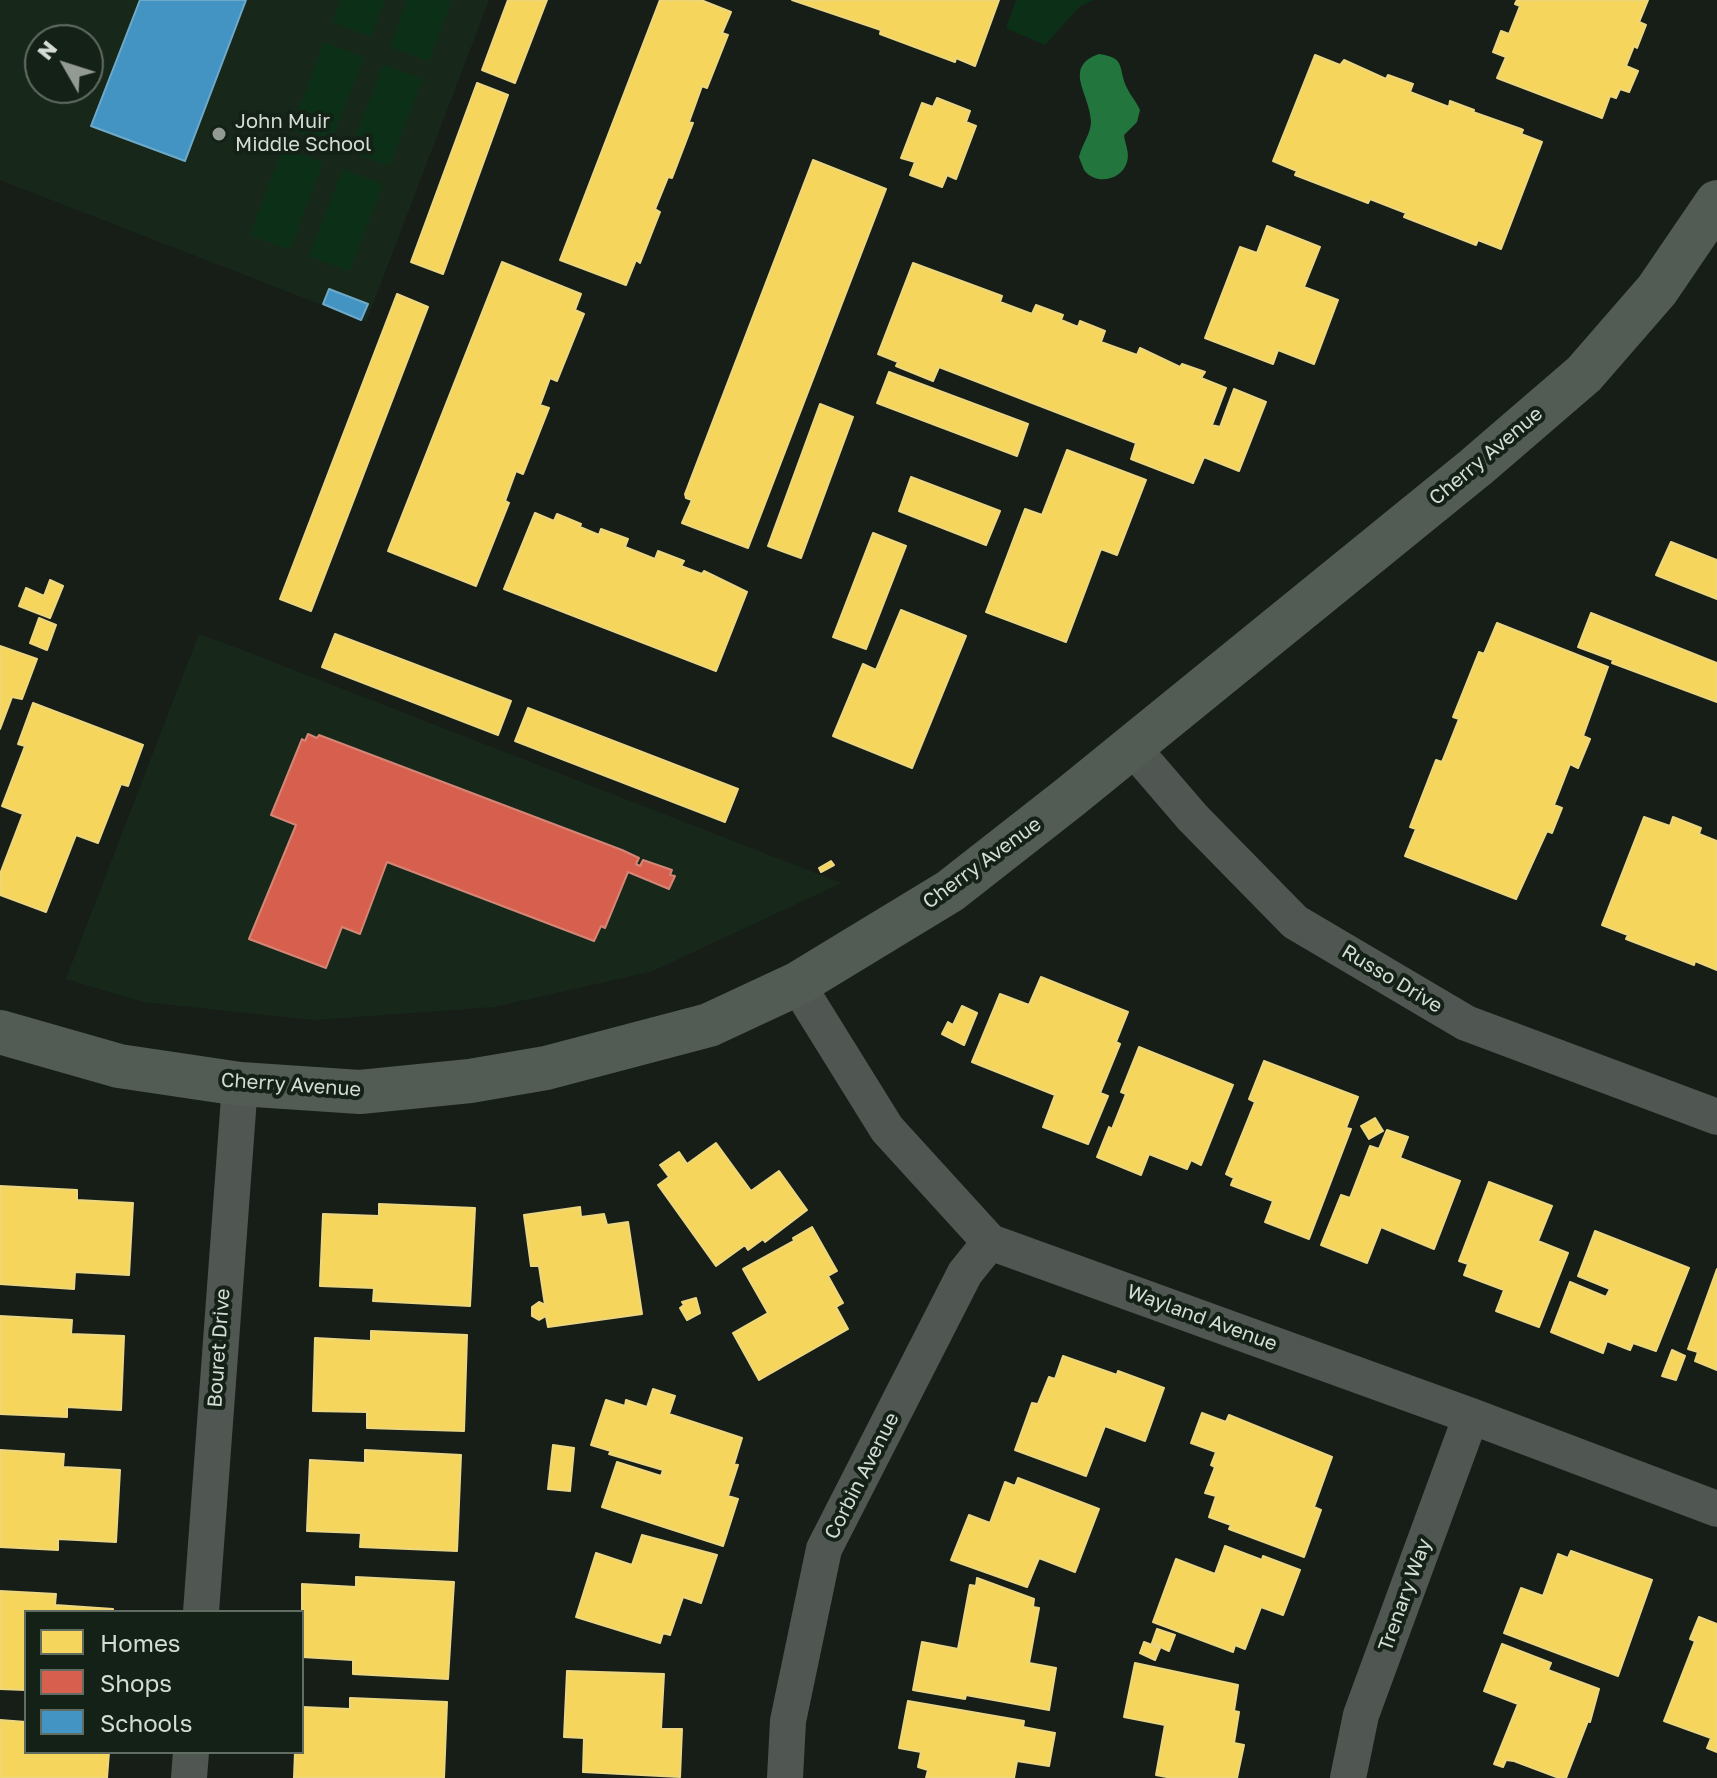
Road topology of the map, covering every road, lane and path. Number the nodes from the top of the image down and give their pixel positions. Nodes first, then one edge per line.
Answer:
1 (1717, 202) edge
2 (1131, 746) junction
3 (797, 984) junction
4 (0, 1032) edge
5 (240, 1084) junction
6 (1717, 1117) edge
7 (990, 1242) junction
8 (1471, 1416) junction
9 (1717, 1509) edge
10 (201, 1610) edge
11 (191, 1754) edge
12 (189, 1778) edge
13 (785, 1778) edge
14 (1348, 1778) edge

1 - 2 street, Cherry Avenue
2 - 3 street, Cherry Avenue
2 - 6 street, Russo Drive
3 - 5 street, Cherry Avenue
3 - 7 street, Wayland Avenue
4 - 5 street, Cherry Avenue
5 - 10 street, Bouret Drive
7 - 8 street, Wayland Avenue
7 - 13 street, Corbin Avenue
8 - 9 street, Wayland Avenue
8 - 14 street, Trenary Way
11 - 12 street

